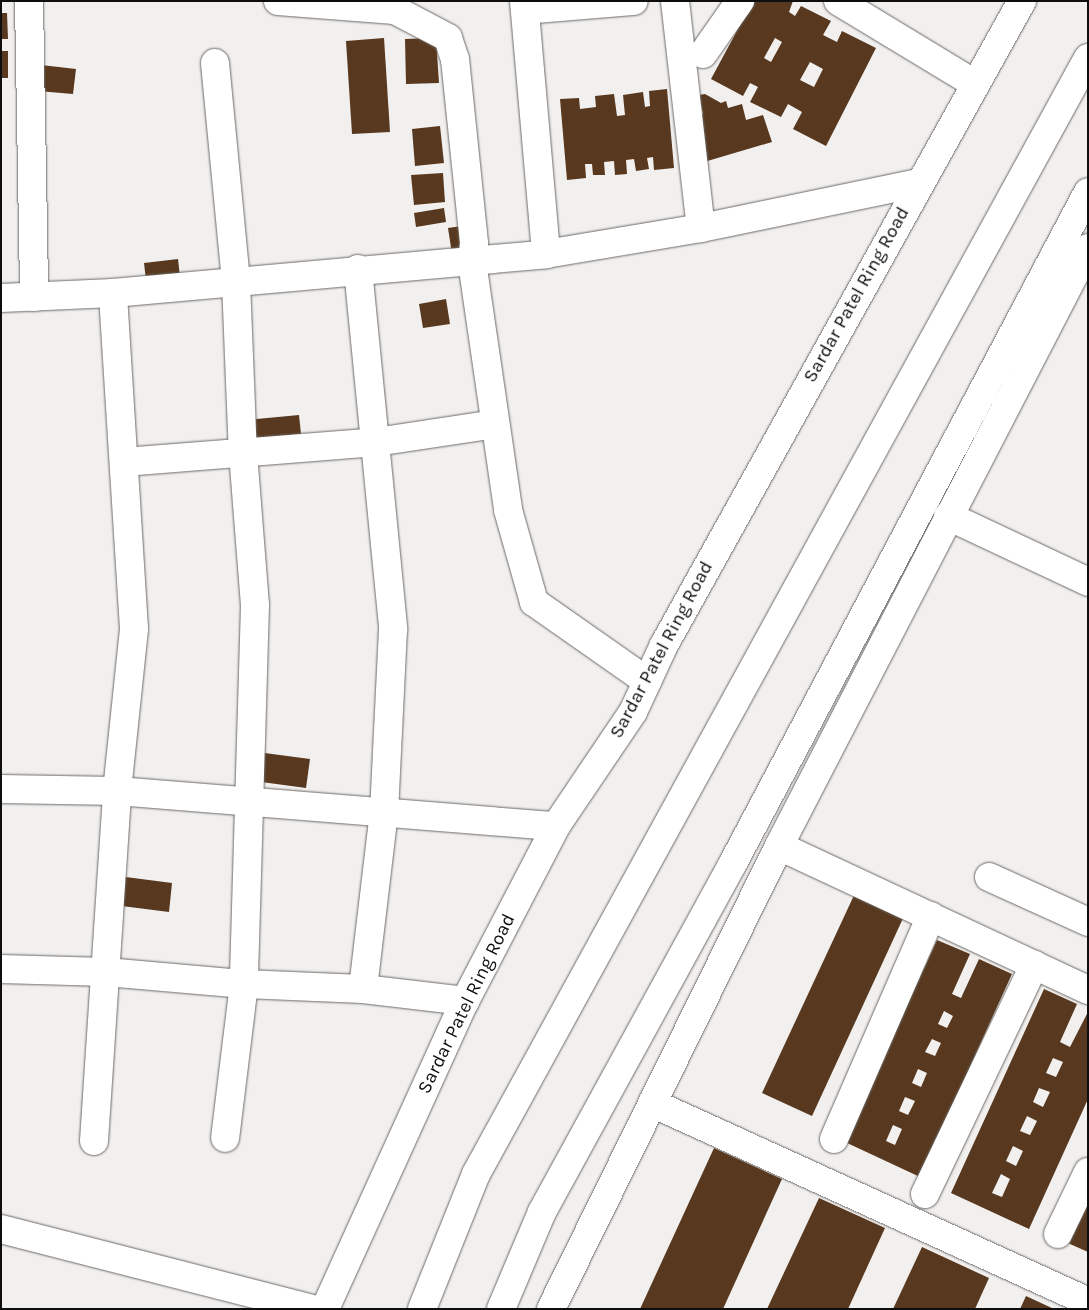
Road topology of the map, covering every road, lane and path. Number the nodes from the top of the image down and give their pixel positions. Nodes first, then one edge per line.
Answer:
1 (29, 1) edge
2 (278, 1) edge
3 (634, 1) edge
4 (675, 1) edge
5 (740, 1) edge
6 (838, 1) edge
7 (1022, 1) edge
8 (524, 5) edge
9 (703, 54) dead end
10 (1088, 58) edge
11 (215, 63) dead end
12 (975, 84) junction
13 (919, 183) junction
14 (1088, 192) edge
15 (701, 228) junction
16 (1088, 248) edge
17 (546, 254) junction
18 (472, 262) junction
19 (358, 269) junction
20 (236, 282) junction
21 (113, 293) junction
22 (34, 297) junction
23 (1, 298) edge
24 (495, 424) junction
25 (376, 442) junction
26 (243, 453) junction
27 (124, 462) junction
28 (948, 516) junction
29 (1088, 582) edge
30 (647, 681) junction
31 (1, 790) edge
32 (117, 792) junction
33 (247, 801) junction
34 (384, 812) junction
35 (556, 826) junction
36 (779, 846) junction
37 (989, 877) dead end
38 (931, 916) junction
39 (1088, 922) edge
40 (1034, 965) junction
41 (1, 969) edge
42 (106, 972) junction
43 (244, 984) junction
44 (364, 989) junction
45 (1088, 990) edge
46 (465, 1001) junction
47 (652, 1103) junction
48 (225, 1138) dead end
49 (834, 1139) dead end
50 (94, 1141) dead end
51 (1088, 1172) edge
52 (925, 1194) dead end
53 (1, 1229) edge
54 (1058, 1234) dead end
55 (1088, 1302) edge
56 (312, 1309) edge
57 (325, 1309) edge
58 (422, 1309) edge
59 (501, 1309) edge
60 (551, 1309) edge

1 - 22 main road
2 - 18 main road
3 - 8 main road
4 - 15 main road
5 - 9 main road
6 - 12 main road
7 - 12 main road, Sardar Patel Ring Road
8 - 17 main road
10 - 58 main road
11 - 20 main road
12 - 13 main road, Sardar Patel Ring Road
13 - 15 main road
13 - 30 main road, Sardar Patel Ring Road
14 - 59 main road
15 - 17 main road
16 - 28 main road
17 - 18 main road
18 - 19 main road
18 - 24 main road
19 - 20 main road
19 - 25 main road
20 - 21 main road
20 - 26 main road
21 - 22 main road
21 - 27 main road
22 - 23 main road
24 - 25 main road
24 - 30 main road
25 - 26 main road
25 - 34 main road
26 - 27 main road
26 - 33 main road
27 - 32 main road
28 - 29 main road
28 - 36 main road
30 - 35 main road, Sardar Patel Ring Road
31 - 32 main road
32 - 33 main road
32 - 42 main road
33 - 34 main road
33 - 43 main road
34 - 35 main road
34 - 44 main road
35 - 46 main road, Sardar Patel Ring Road
36 - 38 main road
36 - 47 main road
37 - 39 main road
38 - 40 main road
38 - 49 main road
40 - 45 main road
40 - 52 main road
41 - 42 main road
42 - 43 main road
42 - 50 main road
43 - 44 main road
43 - 48 main road
44 - 46 main road
46 - 57 main road, Sardar Patel Ring Road
47 - 55 main road
47 - 60 main road
51 - 54 main road
53 - 56 main road

